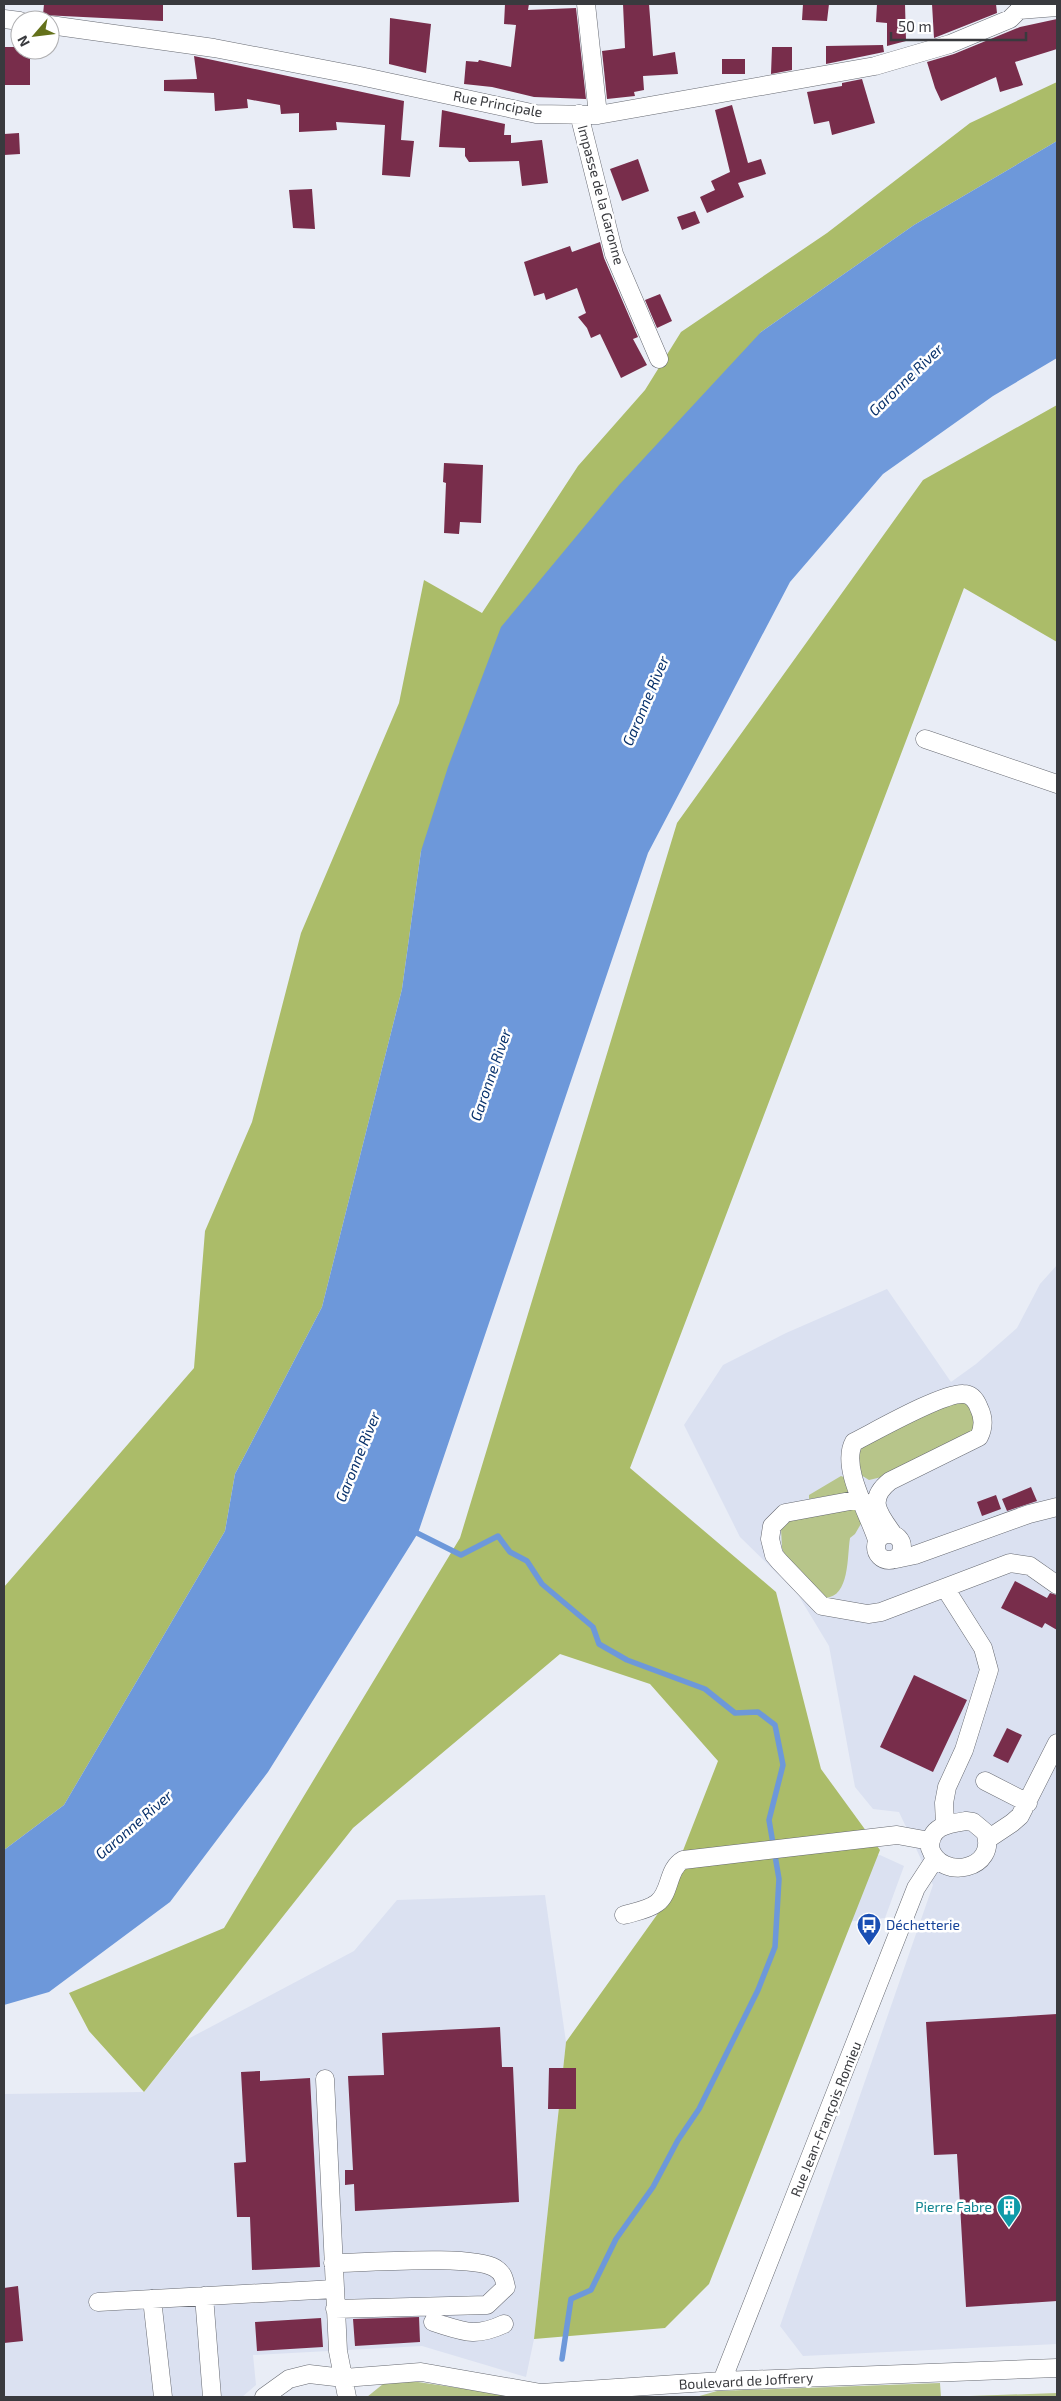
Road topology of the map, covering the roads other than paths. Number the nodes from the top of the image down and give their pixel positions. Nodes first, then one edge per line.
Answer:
1 (586, 4) edge
2 (1020, 7) edge
3 (1057, 7) edge
4 (60, 26) edge
5 (579, 114) junction
6 (598, 114) junction
7 (659, 359) dead end
8 (925, 739) dead end
9 (1057, 784) edge
10 (861, 1499) junction
11 (1057, 1507) edge
12 (892, 1544) junction
13 (1057, 1585) edge
14 (945, 1588) junction
15 (1057, 1743) edge
16 (985, 1781) dead end
17 (1028, 1803) junction
18 (945, 1824) junction
19 (988, 1839) junction
20 (930, 1841) junction
21 (935, 1859) junction
22 (624, 1915) dead end
23 (324, 2079) dead end
24 (333, 2264) junction
25 (334, 2289) junction
26 (204, 2296) junction
27 (152, 2299) junction
28 (98, 2302) dead end
29 (459, 2306) junction
30 (335, 2310) junction
31 (433, 2322) dead end
32 (504, 2324) dead end
33 (461, 2330) junction
34 (1057, 2368) edge
35 (344, 2378) junction
36 (722, 2381) junction
37 (347, 2396) edge
38 (162, 2397) edge
39 (212, 2397) edge
40 (264, 2397) edge

1 - 6 street
2 - 3 street
2 - 6 street, Rue Principale
4 - 5 street, Rue Principale
5 - 6 street, Rue Principale
5 - 7 street, Impasse de la Garonne
8 - 9 street
10 - 12 street
10 - 12 street
10 - 14 street
11 - 12 street
13 - 14 street
14 - 18 street
15 - 17 street
16 - 17 street
17 - 19 street
18 - 19 street
18 - 20 street
19 - 21 street
20 - 21 street
20 - 22 street
21 - 36 street, Rue Jean-François Romieu
23 - 24 street
24 - 25 street
24 - 29 street
25 - 26 street
25 - 30 street
26 - 27 street
26 - 39 street
27 - 28 street
27 - 38 street
29 - 30 street
29 - 33 street
30 - 35 street
31 - 33 street
32 - 33 street
34 - 36 street, Boulevard de Joffrery
35 - 36 street, Boulevard de Joffrery
35 - 37 street
35 - 40 street, Boulevard de Joffrery

